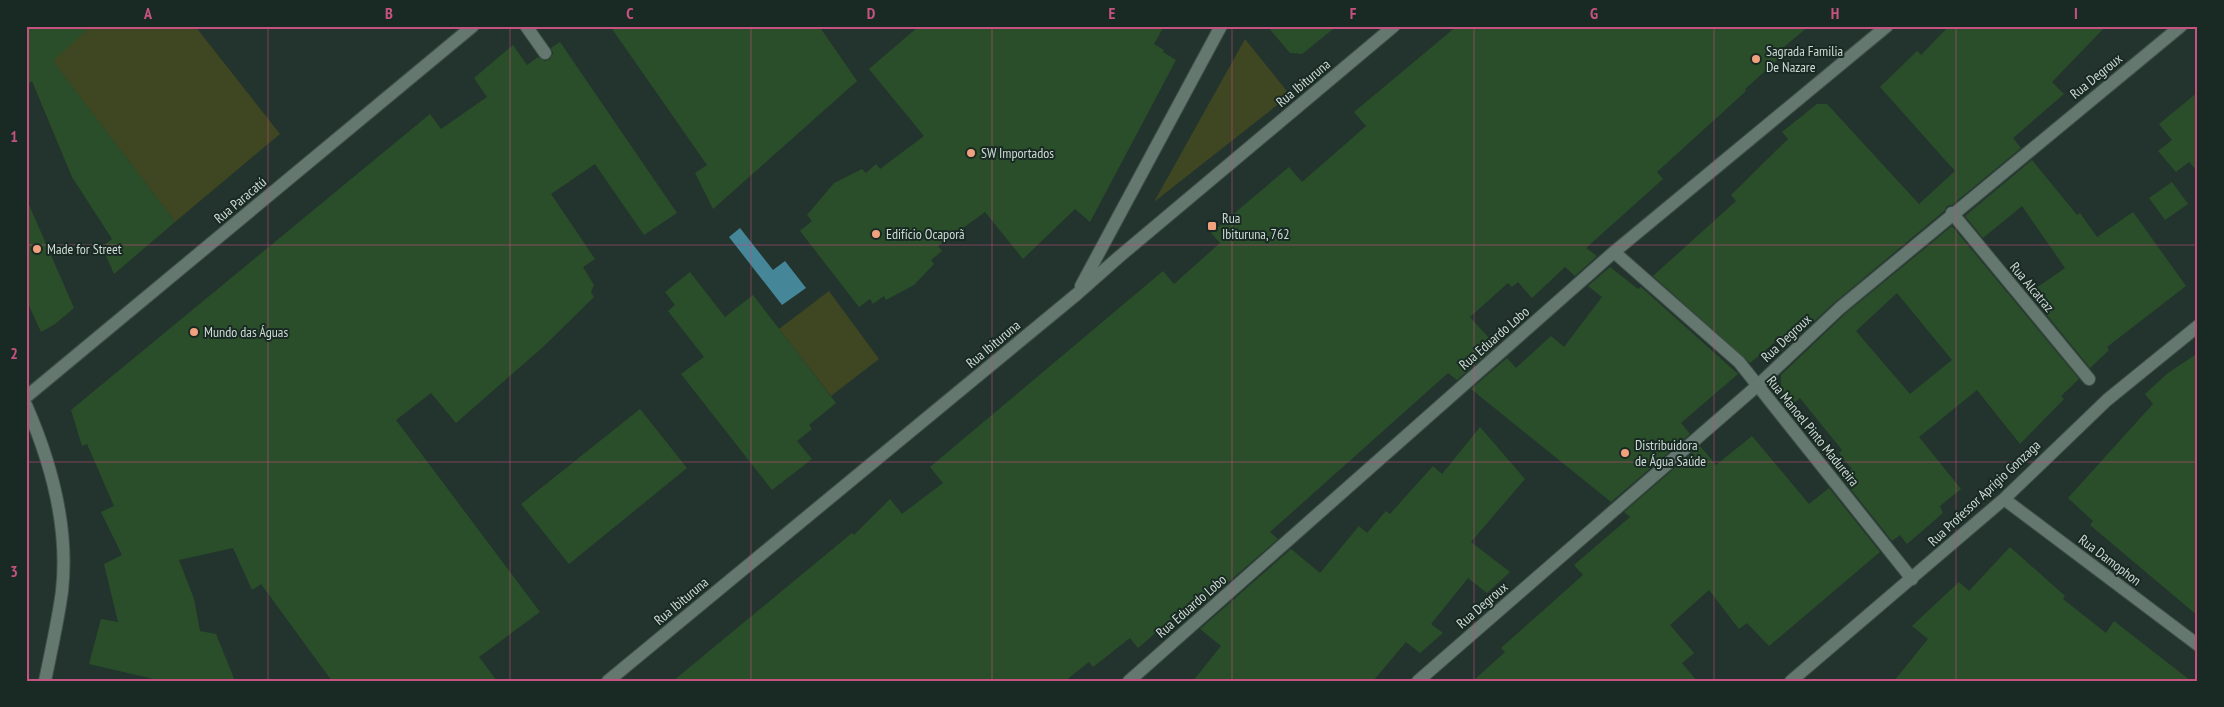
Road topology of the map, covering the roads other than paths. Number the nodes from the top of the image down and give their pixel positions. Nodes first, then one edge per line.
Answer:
1 (473, 26) edge
2 (526, 26) edge
3 (1221, 26) edge
4 (1394, 26) edge
5 (1886, 26) edge
6 (2181, 26) edge
7 (545, 53) dead end
8 (1952, 213) junction
9 (1614, 252) junction
10 (1077, 294) junction
11 (2198, 326) edge
12 (2089, 379) dead end
13 (1757, 386) junction
14 (26, 397) edge
15 (26, 405) edge
16 (2004, 498) junction
17 (1912, 579) junction
18 (2198, 644) edge
19 (45, 681) edge
20 (608, 681) edge
21 (1129, 681) edge
22 (1418, 681) edge
23 (1791, 681) edge

1 - 14 street, Rua Paracatú
2 - 7 street
3 - 10 street
4 - 10 street, Rua Ibituruna
5 - 9 street, Rua Eduardo Lobo
6 - 8 street, Rua Degroux
8 - 12 street, Rua Alcatraz
8 - 13 street, Rua Degroux
9 - 13 street, Rua Manoel Pinto Madureira
9 - 21 street, Rua Eduardo Lobo
10 - 20 street, Rua Ibituruna
11 - 16 street, Rua Professor Aprígio Gonzaga
13 - 17 street, Rua Manoel Pinto Madureira
13 - 22 street, Rua Degroux
15 - 19 street
16 - 17 street, Rua Professor Aprígio Gonzaga
16 - 18 street, Rua Damophon
17 - 23 street, Rua Professor Aprígio Gonzaga

